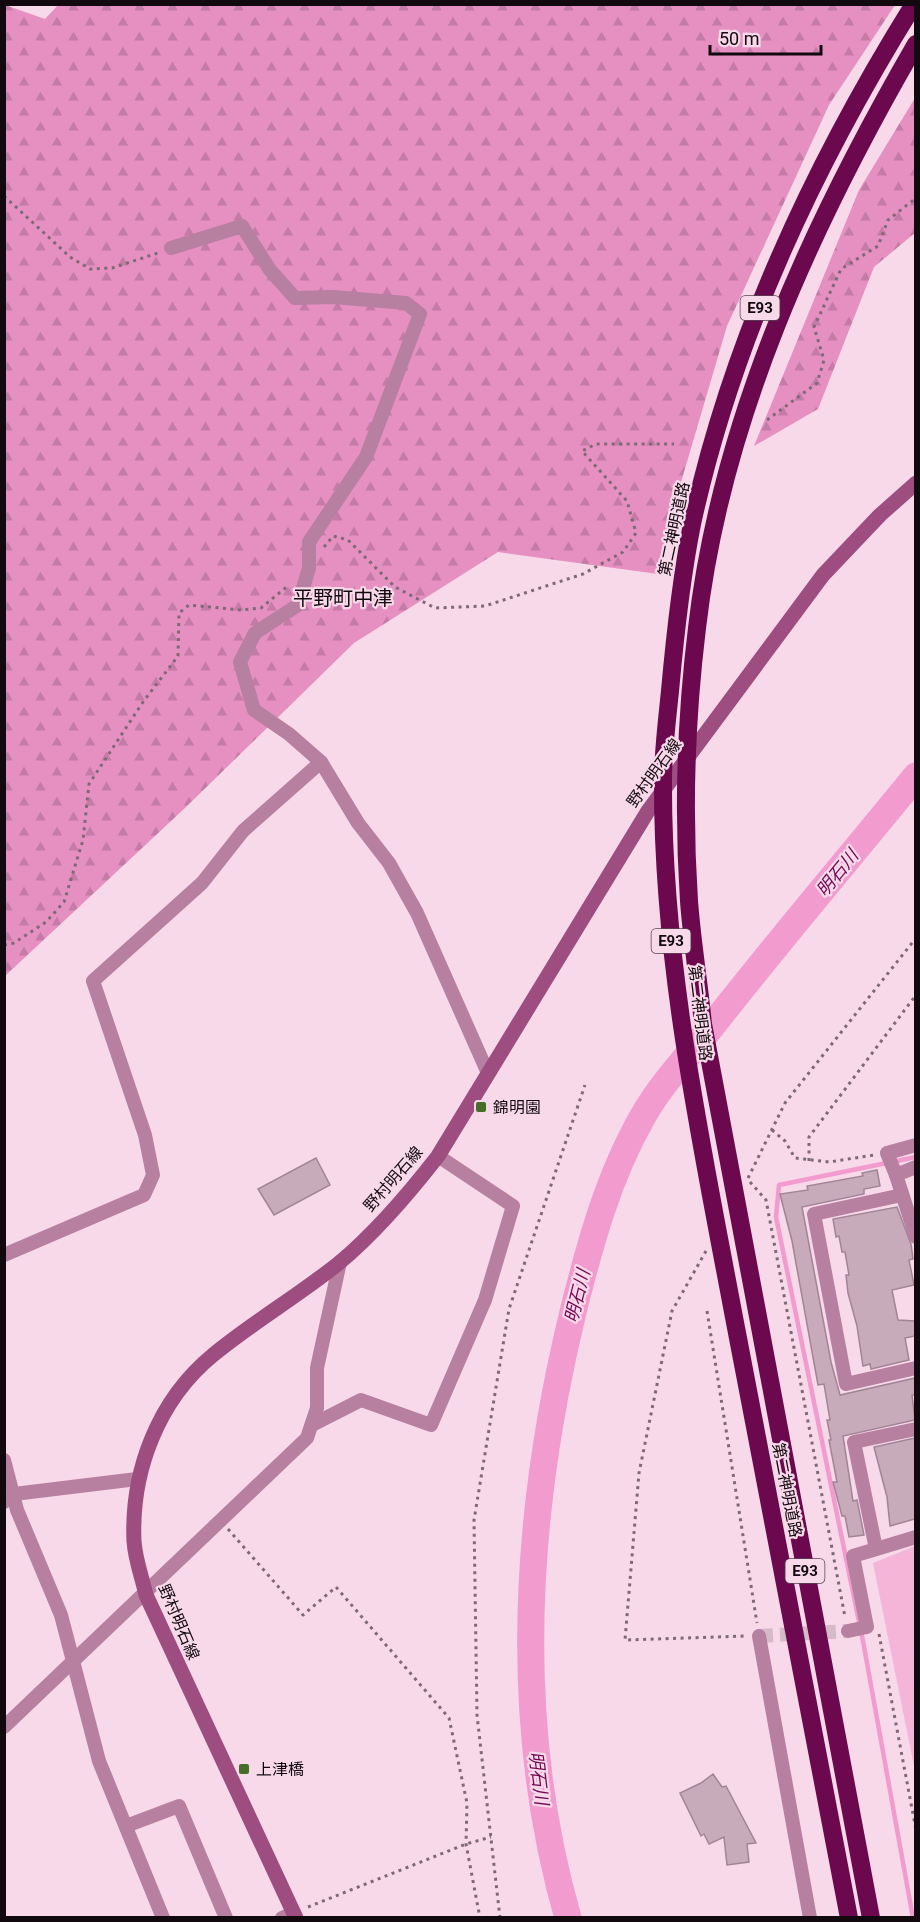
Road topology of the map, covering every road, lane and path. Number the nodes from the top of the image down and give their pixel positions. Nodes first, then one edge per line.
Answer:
1 (914, 4) edge
2 (915, 44) edge
3 (4, 196) edge
4 (915, 198) edge
5 (171, 248) joint
6 (767, 420) dead end
7 (674, 444) dead end
8 (915, 483) edge
9 (309, 568) junction
10 (321, 762) junction
11 (4, 945) edge
12 (915, 995) edge
13 (487, 1071) junction
14 (585, 1085) dead end
15 (771, 1130) dead end
16 (915, 1145) edge
17 (887, 1153) junction
18 (438, 1156) junction
19 (809, 1161) junction
20 (915, 1167) edge
21 (896, 1174) junction
22 (747, 1179) dead end
23 (902, 1195) junction
24 (915, 1237) edge
25 (4, 1255) edge
26 (340, 1262) junction
27 (707, 1311) dead end
28 (915, 1368) edge
29 (312, 1425) junction
30 (915, 1429) edge
31 (4, 1460) edge
32 (137, 1479) junction
33 (9, 1498) edge
34 (220, 1520) junction
35 (915, 1537) edge
36 (876, 1549) junction
37 (146, 1595) junction
38 (848, 1631) joint
39 (879, 1634) dead end
40 (759, 1636) joint
41 (74, 1660) junction
42 (4, 1727) edge
43 (126, 1826) junction
44 (915, 1830) edge
45 (491, 1837) junction
46 (466, 1844) junction
47 (291, 1916) edge
48 (163, 1917) edge
49 (226, 1917) edge
50 (480, 1917) edge
51 (500, 1917) edge
52 (810, 1917) edge
53 (849, 1917) edge
54 (871, 1917) edge

1 - 53 highway, 第二神明道路 / E93
2 - 54 highway, 第二神明道路 / E93
3 - 5 path
4 - 6 path
5 - 9 street
7 - 9 path
8 - 13 main road, 野村明石線
9 - 10 street
9 - 11 path
10 - 13 street
10 - 25 street
12 - 19 path
13 - 18 main road, 野村明石線
14 - 45 path
15 - 19 path
16 - 17 street
17 - 19 path
17 - 21 street
18 - 26 main road, 野村明石線
18 - 29 street
20 - 21 street
21 - 23 street
22 - 38 path
23 - 24 street
23 - 28 street
26 - 29 street
26 - 32 main road, 野村明石線
27 - 40 path
29 - 34 street
30 - 36 street
31 - 33 street
32 - 33 street
32 - 37 main road, 野村明石線
33 - 41 street
34 - 37 street
34 - 46 path
35 - 36 street
36 - 38 street
37 - 41 street
37 - 47 main road, 野村明石線
39 - 44 path
40 - 52 street
41 - 42 street
41 - 43 street
43 - 48 street
43 - 49 street
45 - 46 path
45 - 51 path
46 - 47 path
46 - 50 path

